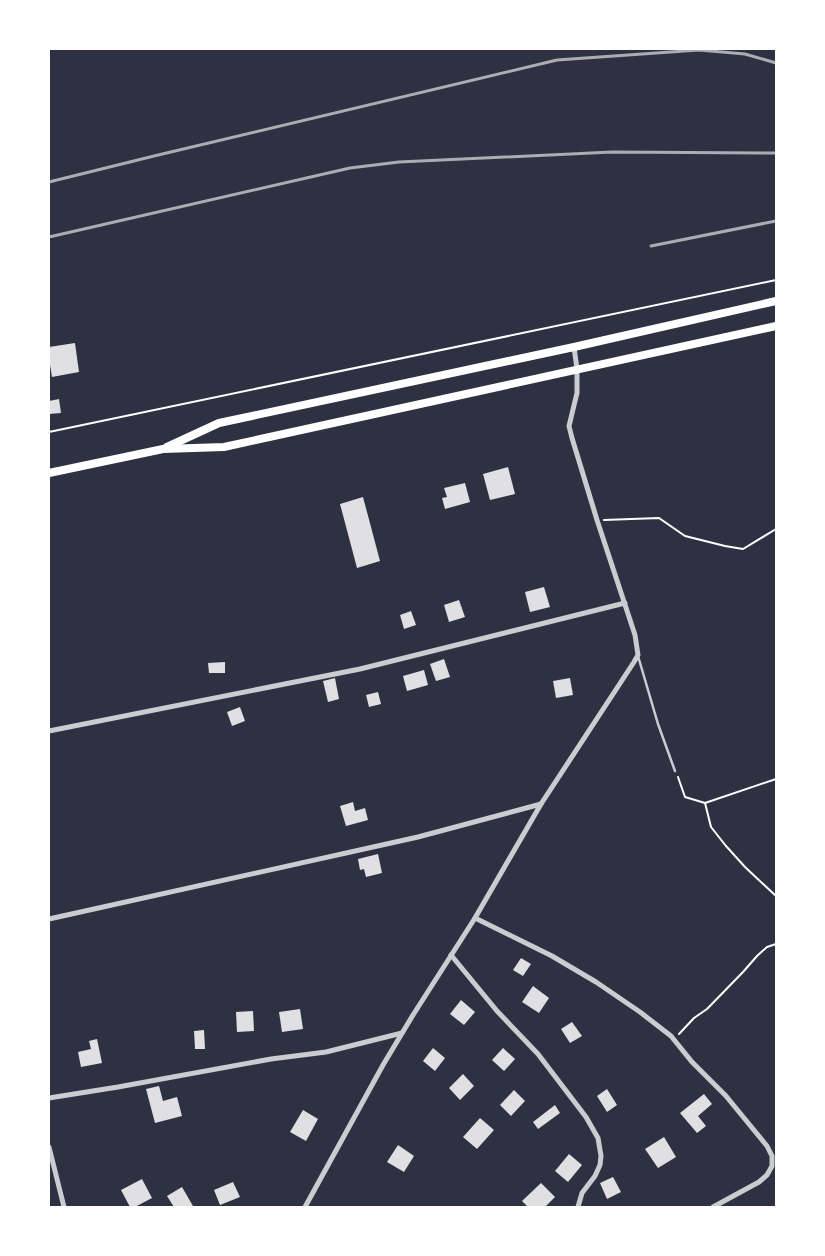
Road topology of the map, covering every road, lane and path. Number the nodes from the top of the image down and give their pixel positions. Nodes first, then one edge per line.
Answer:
1 (776, 280) edge
2 (776, 301) edge
3 (776, 326) edge
4 (574, 346) junction
5 (577, 369) junction
6 (49, 432) edge
7 (163, 449) junction
8 (49, 473) edge
9 (598, 520) junction
10 (776, 529) edge
11 (624, 603) junction
12 (638, 654) junction
13 (49, 731) edge
14 (675, 770) joint
15 (776, 779) edge
16 (704, 802) junction
17 (541, 804) junction
18 (776, 896) edge
19 (475, 918) junction
20 (49, 919) edge
21 (776, 944) edge
22 (451, 955) junction
23 (402, 1033) junction
24 (674, 1039) junction
25 (49, 1098) edge
26 (49, 1147) edge
27 (64, 1207) edge
28 (305, 1207) edge
29 (578, 1207) edge
30 (713, 1207) edge

1 - 6 path
2 - 4 main road
3 - 5 main road
4 - 5 street
4 - 7 main road
5 - 7 main road
5 - 9 street
7 - 8 main road
9 - 10 path
9 - 11 street
11 - 12 street
11 - 13 street
12 - 14 lane
12 - 17 street
14 - 16 path
15 - 16 path
16 - 18 path
17 - 19 street
17 - 20 street
19 - 22 street
19 - 24 street
21 - 24 path
22 - 23 street
22 - 29 street
23 - 25 street
23 - 28 street
24 - 30 street
26 - 27 street

